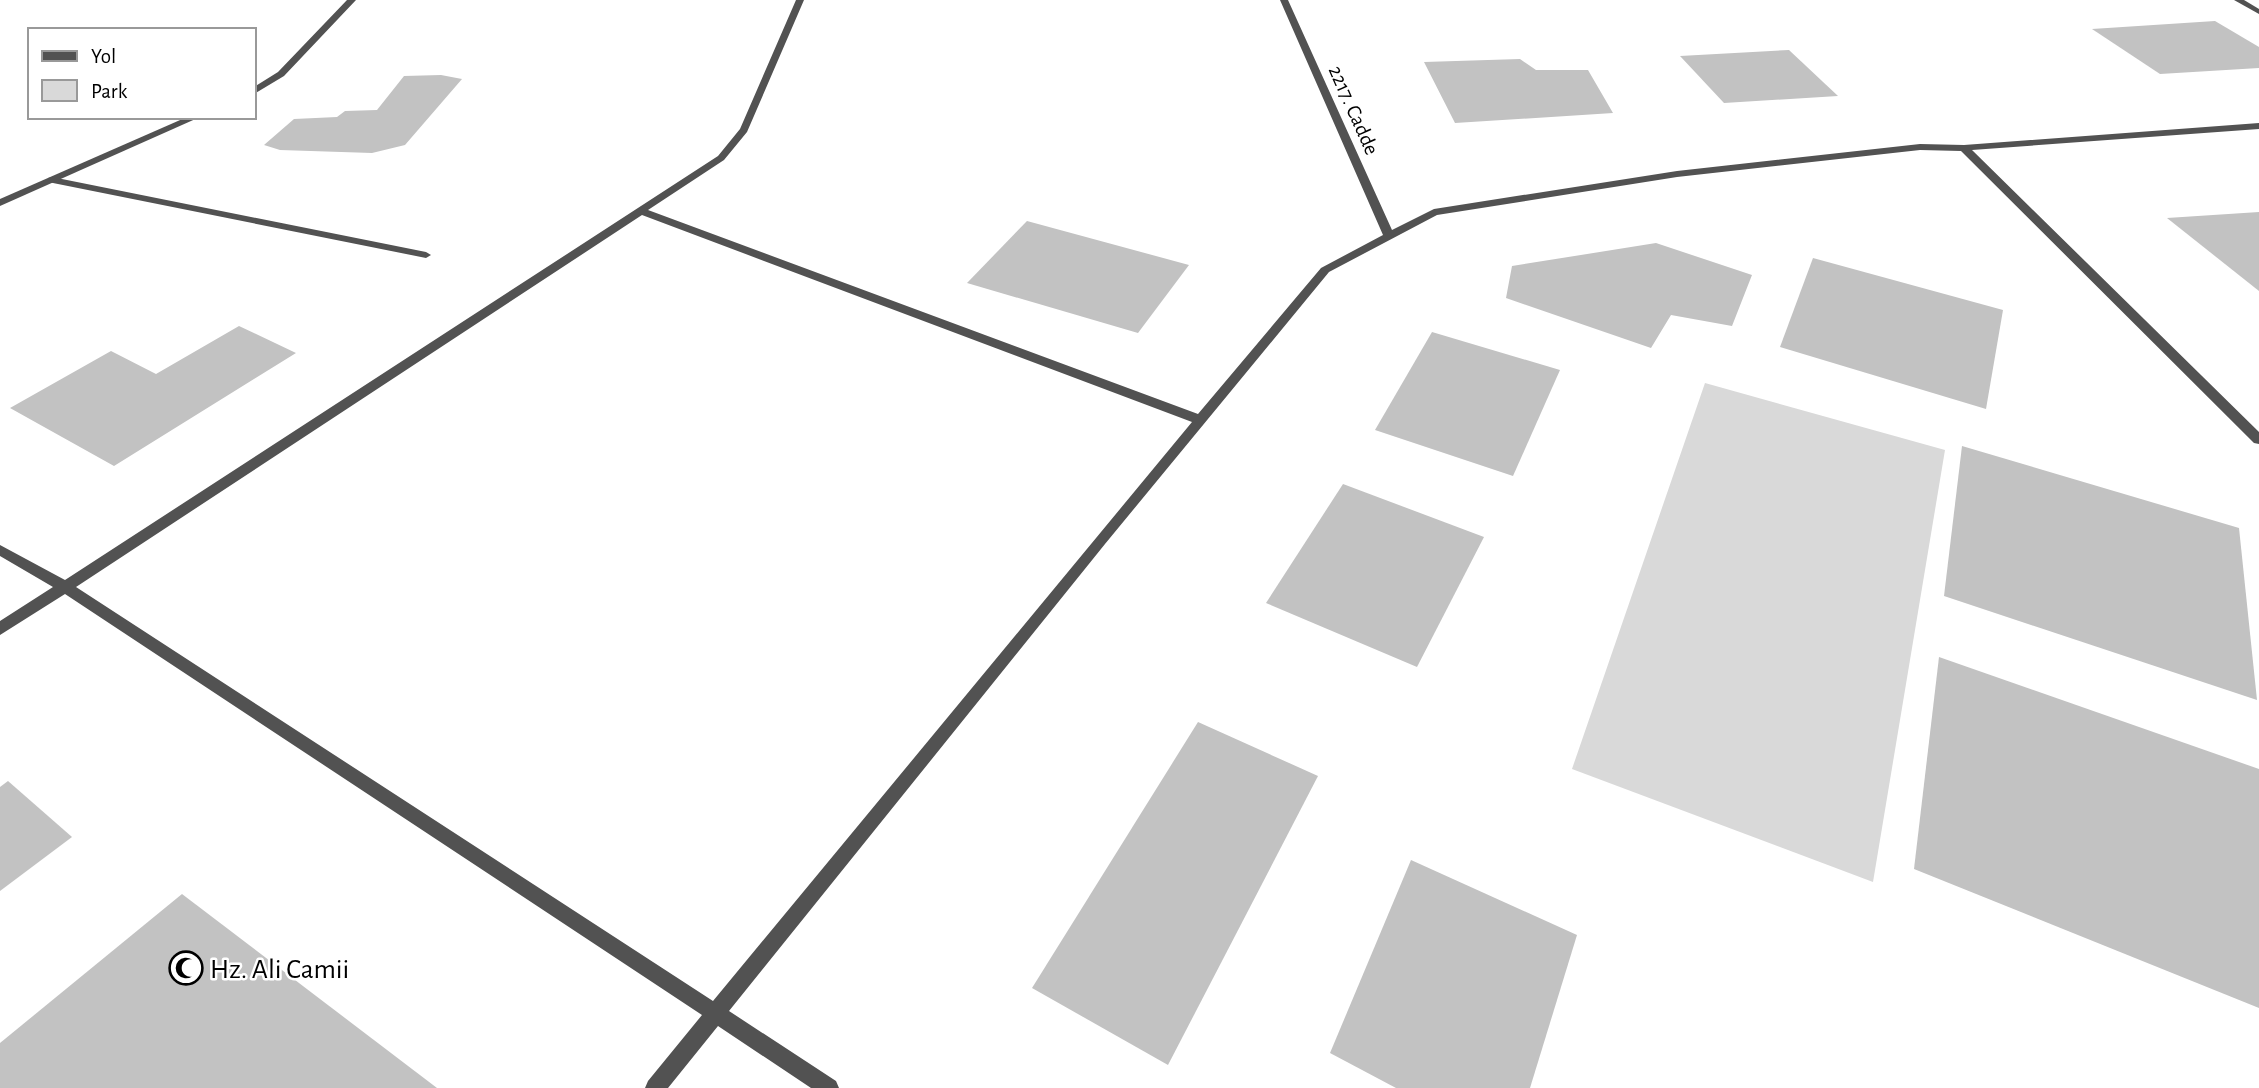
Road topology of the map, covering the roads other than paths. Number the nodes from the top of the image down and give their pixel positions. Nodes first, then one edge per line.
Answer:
1 (352, 0) edge
2 (800, 0) edge
3 (1284, 0) edge
4 (2238, 0) edge
5 (2259, 12) edge
6 (256, 90) edge
7 (190, 119) edge
8 (2259, 126) edge
9 (1964, 148) junction
10 (52, 180) junction
11 (0, 204) edge
12 (644, 212) junction
13 (1389, 236) junction
14 (426, 255) dead end
15 (1200, 420) junction
16 (2259, 440) edge
17 (0, 550) edge
18 (64, 586) junction
19 (0, 629) edge
20 (713, 1014) junction
21 (655, 1088) edge
22 (829, 1088) edge

1 - 6 street
2 - 12 street
3 - 13 street, 2217. Cadde
4 - 5 street
7 - 10 street
8 - 9 street
9 - 13 street
9 - 16 street
10 - 11 street
10 - 14 street
12 - 15 street
12 - 18 street
13 - 15 street
15 - 20 street
17 - 18 street
18 - 19 street
18 - 20 street
20 - 21 street
20 - 22 street

